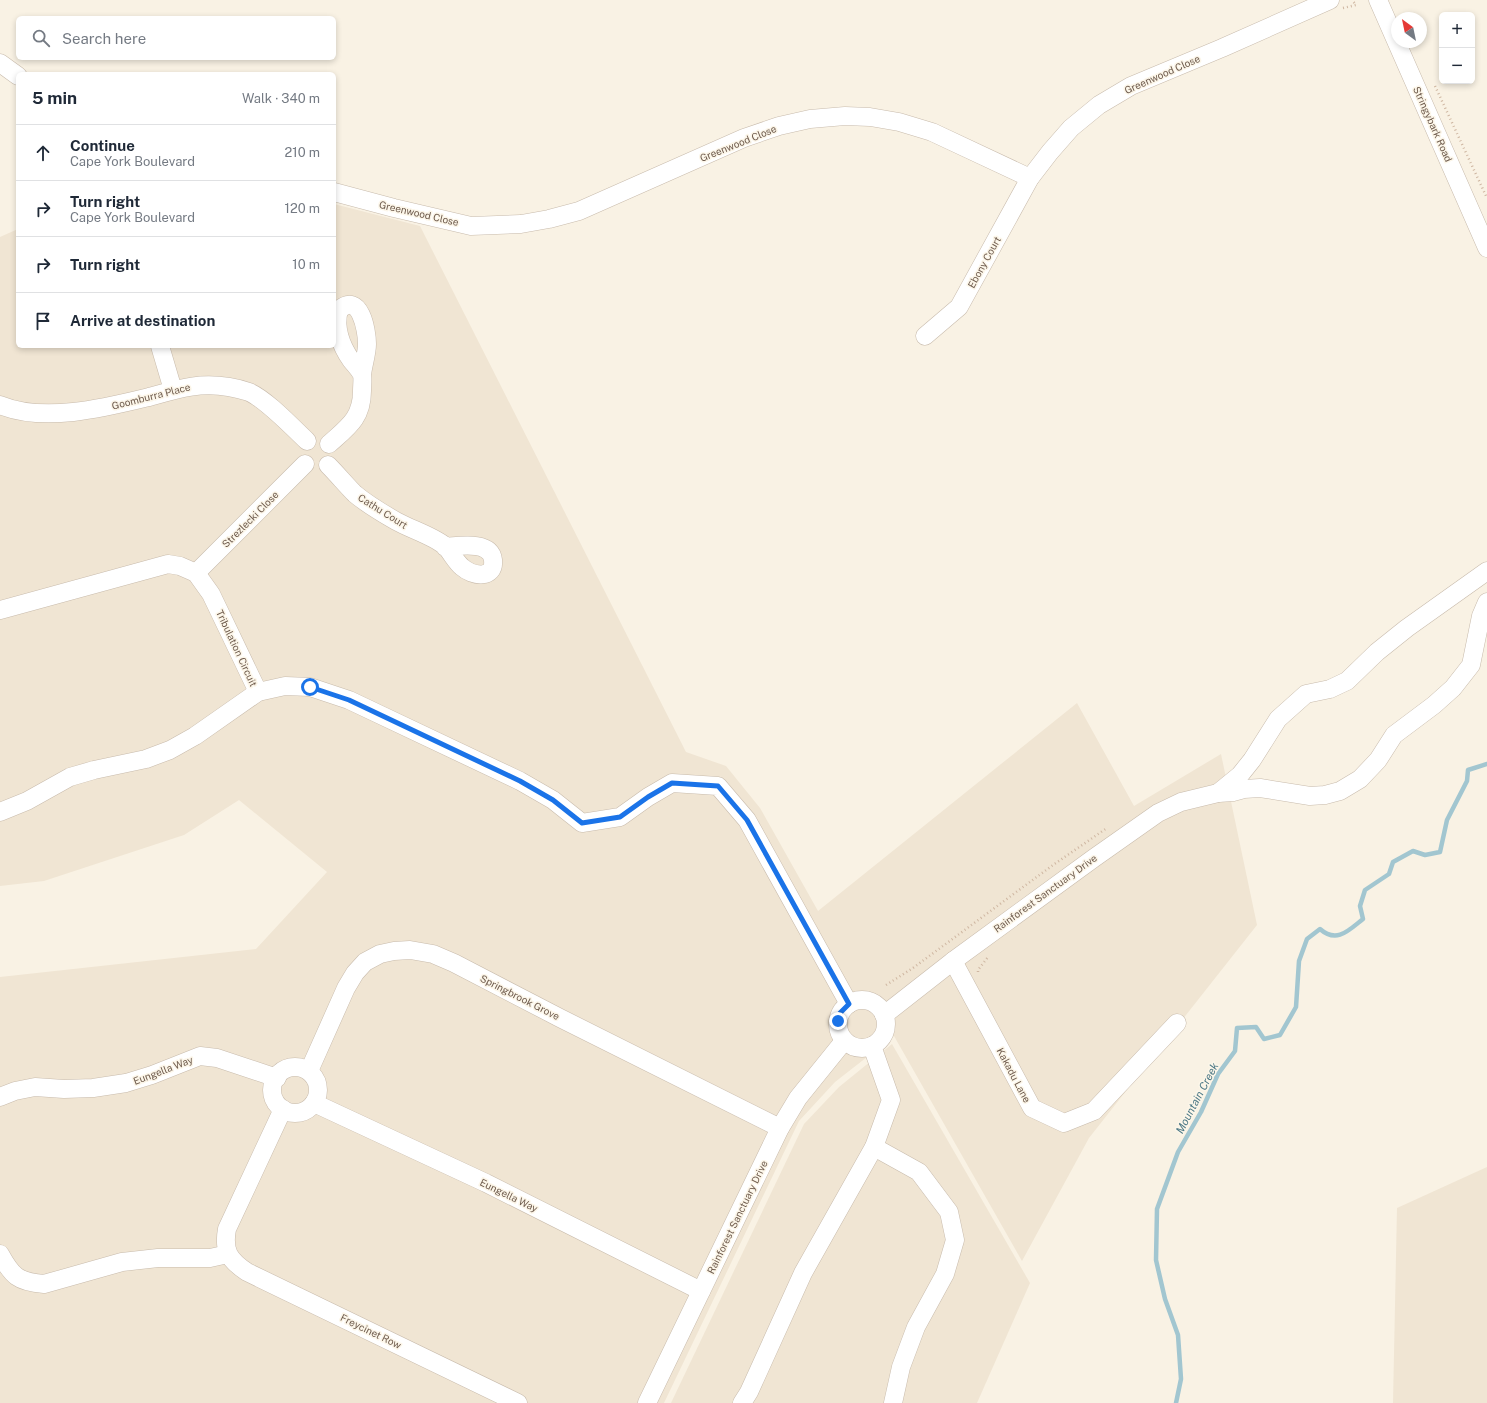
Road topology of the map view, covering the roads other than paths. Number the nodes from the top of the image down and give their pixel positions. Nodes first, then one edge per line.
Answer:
1 (1330, 0) edge
2 (1378, 0) edge
3 (0, 63) edge
4 (16, 75) edge
5 (1030, 178) junction
6 (336, 193) edge
7 (1487, 248) edge
8 (925, 336) dead end
9 (162, 348) edge
10 (362, 375) dead end
11 (173, 390) junction
12 (1, 404) edge
13 (307, 441) junction
14 (329, 444) junction
15 (305, 464) junction
16 (328, 465) junction
17 (445, 546) dead end
18 (1487, 571) edge
19 (196, 573) junction
20 (1487, 602) edge
21 (0, 610) edge
22 (258, 692) junction
23 (1218, 793) junction
24 (0, 812) edge
25 (953, 960) junction
26 (849, 1004) junction
27 (884, 1015) junction
28 (1177, 1023) dead end
29 (844, 1041) junction
30 (872, 1046) junction
31 (308, 1072) junction
32 (276, 1078) junction
33 (0, 1097) edge
34 (314, 1103) junction
35 (283, 1109) junction
36 (780, 1128) junction
37 (874, 1147) junction
38 (0, 1254) edge
39 (228, 1254) junction
40 (701, 1291) junction
41 (518, 1403) edge
42 (647, 1403) edge
43 (742, 1403) edge
44 (893, 1403) edge

1 - 5 street, Greenwood Close
2 - 7 street, Stringybark Road
3 - 4 street
5 - 6 street, Greenwood Close
5 - 8 street, Ebony Court
9 - 11 street
10 - 14 street
11 - 12 street, Goomburra Place
11 - 13 street, Goomburra Place
13 - 14 street
13 - 15 street
14 - 16 street
15 - 16 street
15 - 19 street, Strezlecki Close
16 - 17 street, Cathu Court
18 - 23 street, Rainforest Sanctuary Drive
19 - 21 street
19 - 22 street, Tribulation Circuit
20 - 23 street, Rainforest Sanctuary Drive
22 - 24 street, Tribulation Circuit
22 - 26 street
23 - 25 street, Rainforest Sanctuary Drive
25 - 27 street, Rainforest Sanctuary Drive
25 - 28 street, Kakadu Lane
26 - 27 street
26 - 29 street
27 - 30 street
29 - 30 street
29 - 36 street, Rainforest Sanctuary Drive
30 - 37 street
31 - 32 street
31 - 34 street
31 - 36 street, Springbrook Grove
32 - 33 street, Eungella Way
32 - 35 street
34 - 35 street
34 - 40 street, Eungella Way
35 - 39 street
36 - 40 street, Rainforest Sanctuary Drive
37 - 43 street
37 - 44 street
38 - 39 street
39 - 41 street, Freycinet Row
40 - 42 street, Rainforest Sanctuary Drive

